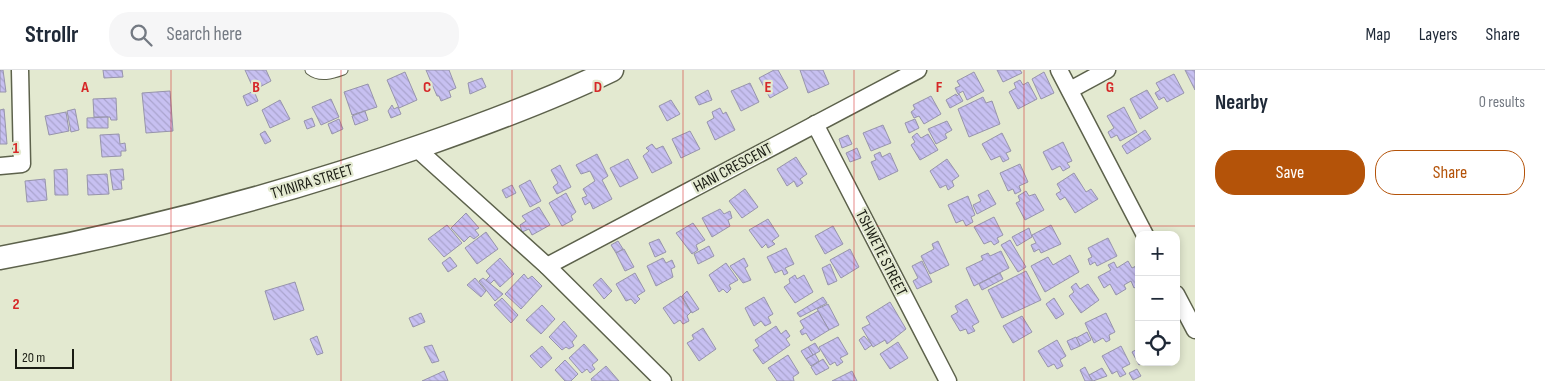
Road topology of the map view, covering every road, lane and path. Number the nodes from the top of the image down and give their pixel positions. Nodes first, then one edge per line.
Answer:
1 (20, 70) edge
2 (310, 70) edge
3 (343, 70) edge
4 (612, 70) edge
5 (918, 70) edge
6 (1059, 70) edge
7 (1107, 70) edge
8 (1070, 90) junction
9 (815, 124) junction
10 (416, 148) junction
11 (0, 166) edge
12 (1144, 231) edge
13 (0, 258) edge
14 (547, 266) junction
15 (1180, 302) edge
16 (1195, 330) edge
17 (663, 381) edge
18 (948, 381) edge

1 - 11 street
2 - 3 lane
4 - 10 street, TYINIRA STREET
5 - 9 street, HANI CRESCENT
6 - 8 street
7 - 8 street
8 - 12 street
9 - 14 street, HANI CRESCENT
9 - 18 street, TSHWETE STREET
10 - 13 street, TYINIRA STREET
10 - 14 street
14 - 17 street
15 - 16 street

